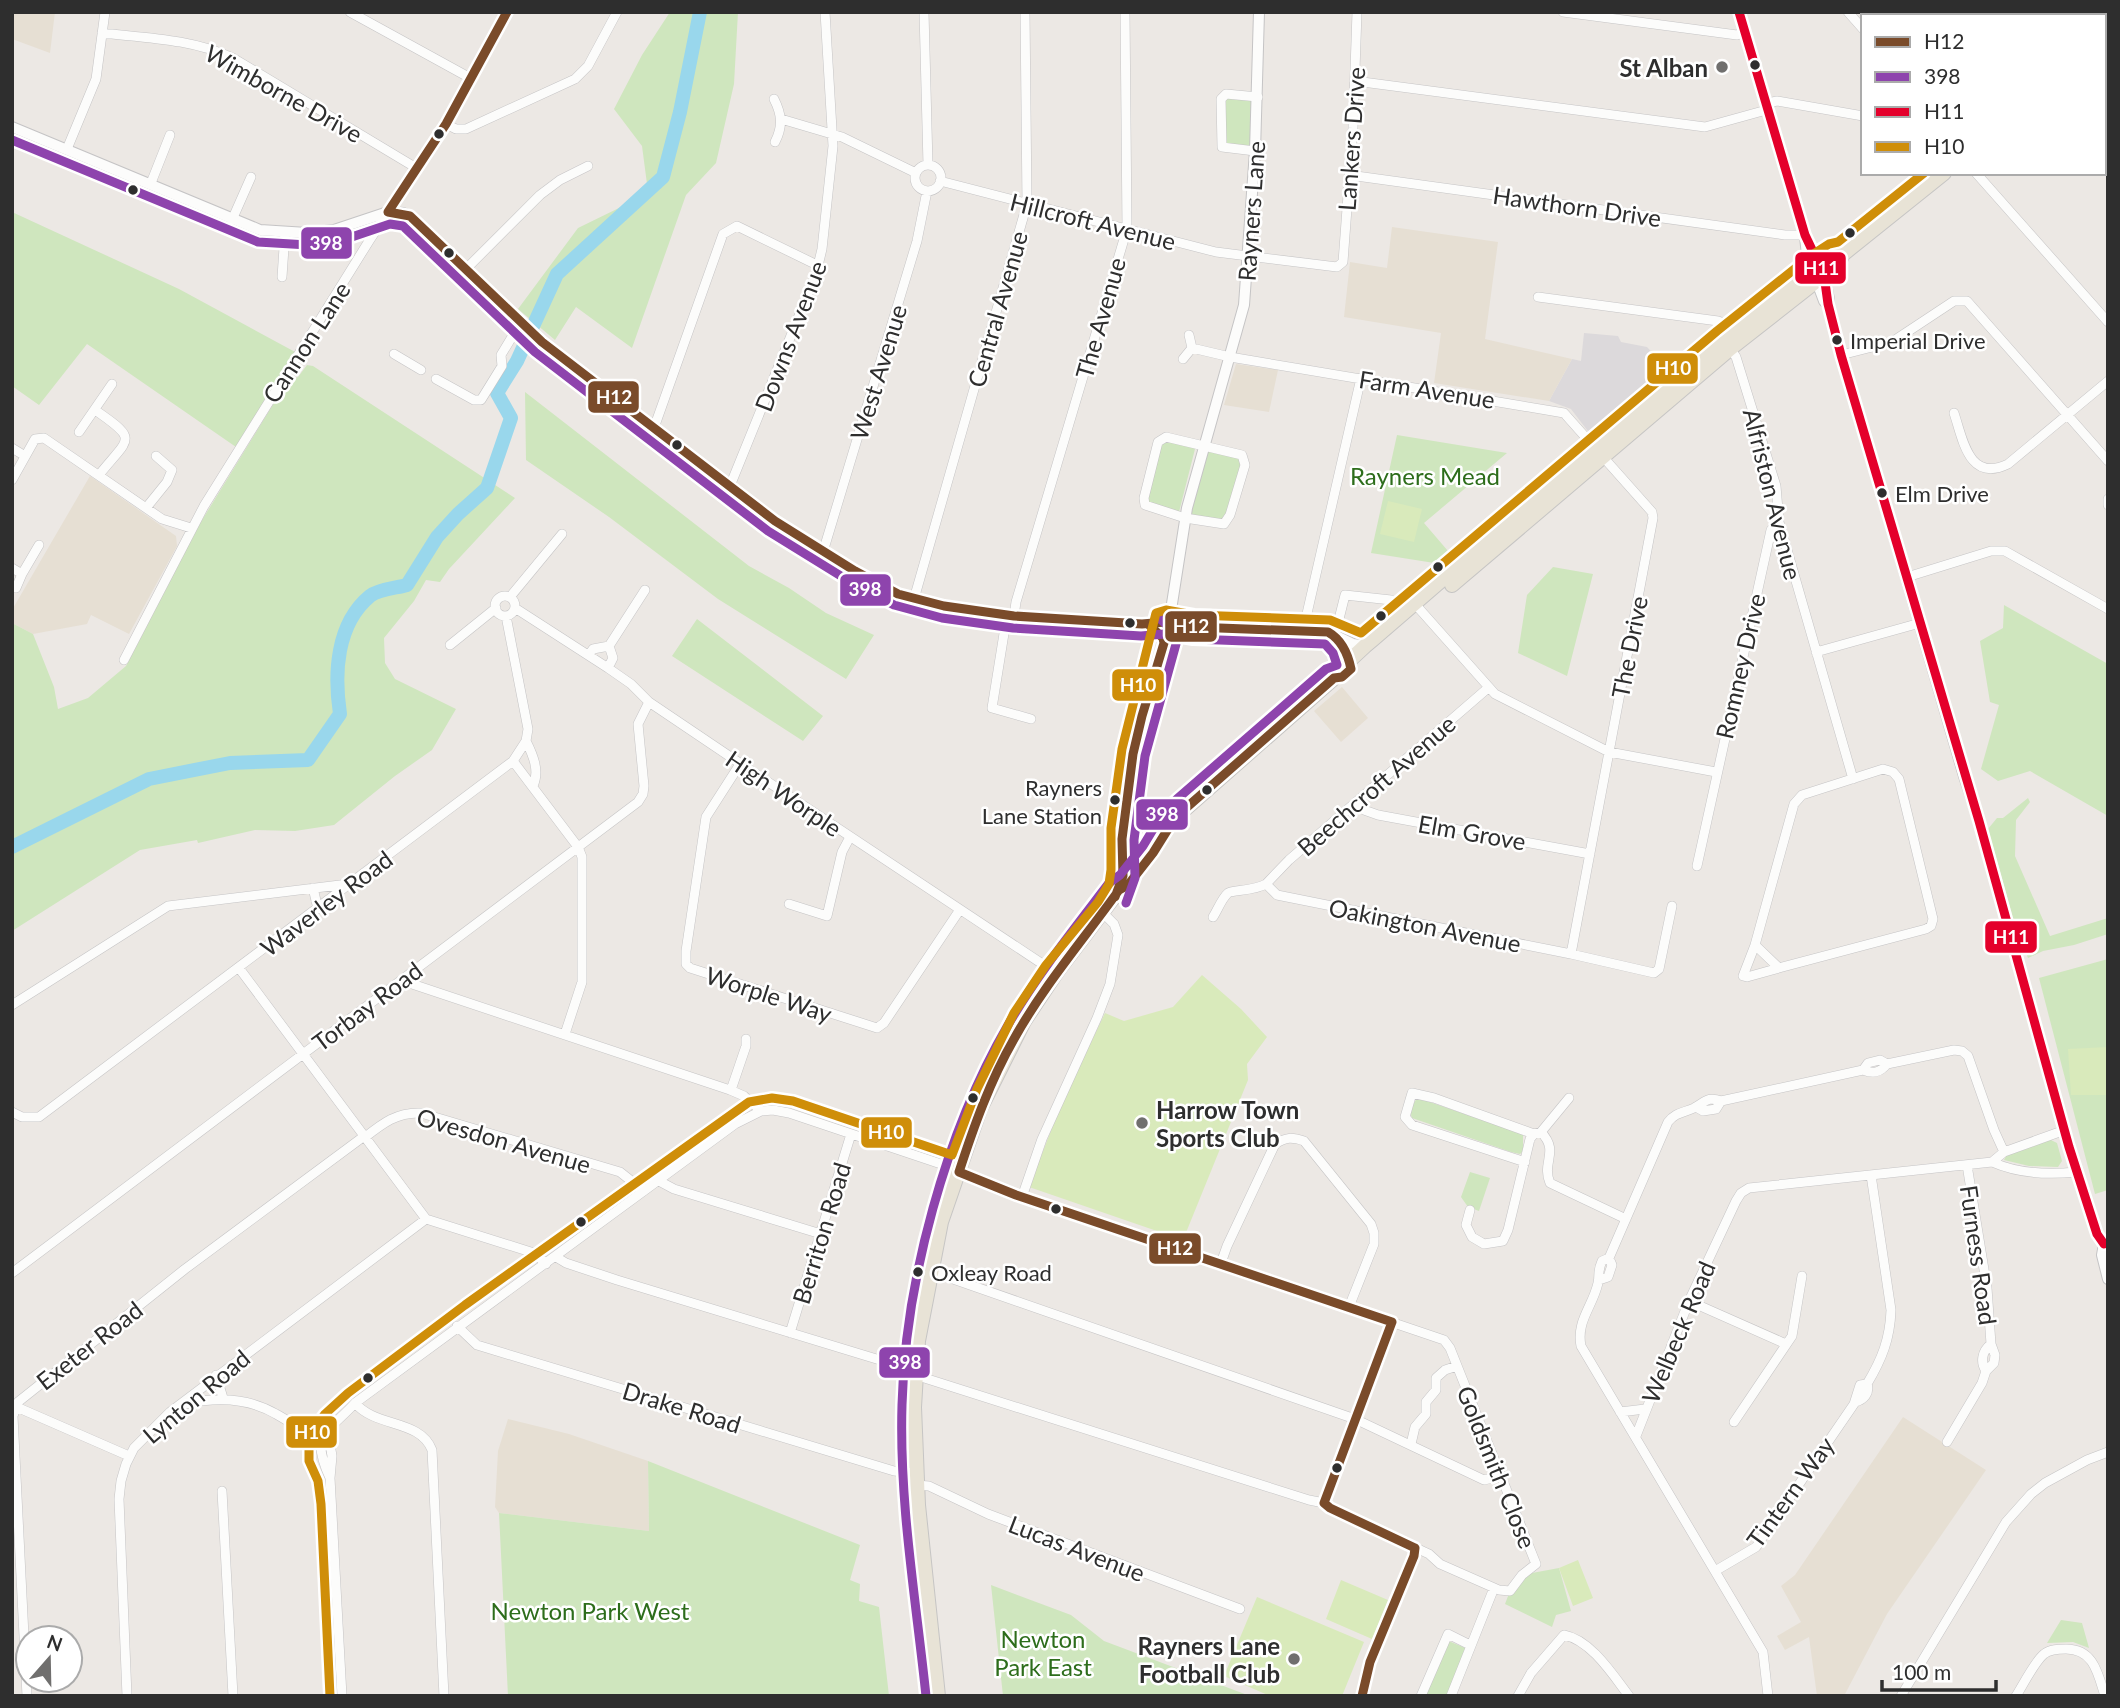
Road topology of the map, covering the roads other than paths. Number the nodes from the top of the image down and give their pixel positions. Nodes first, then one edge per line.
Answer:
1 (105, 12) edge
2 (350, 12) edge
3 (507, 12) edge
4 (617, 12) edge
5 (825, 12) edge
6 (924, 12) edge
7 (1025, 12) edge
8 (1125, 12) edge
9 (1259, 12) edge
10 (1357, 12) edge
11 (1563, 12) edge
12 (1739, 12) edge
13 (1848, 12) edge
14 (1861, 27) edge
15 (1745, 32) junction
16 (102, 33) junction
17 (472, 79) junction
18 (1355, 81) junction
19 (1258, 97) junction
20 (774, 99) dead end
21 (1769, 106) junction
22 (1861, 116) edge
23 (781, 119) junction
24 (446, 124) junction
25 (12, 127) edge
26 (833, 134) junction
27 (170, 135) dead end
28 (775, 142) dead end
29 (67, 149) junction
30 (1255, 151) junction
31 (928, 165) junction
32 (587, 166) dead end
33 (418, 169) junction
34 (916, 173) junction
35 (1349, 175) junction
36 (1942, 175) edge
37 (1978, 175) edge
38 (251, 177) dead end
39 (940, 181) junction
40 (151, 183) junction
41 (928, 191) junction
42 (1027, 204) junction
43 (388, 212) junction
44 (232, 220) junction
45 (1126, 229) junction
46 (285, 233) junction
47 (1805, 235) junction
48 (1247, 255) junction
49 (818, 265) junction
50 (1341, 265) joint
51 (467, 268) junction
52 (1818, 273) junction
53 (282, 277) dead end
54 (1538, 297) dead end
55 (2108, 322) edge
56 (527, 328) junction
57 (1189, 335) dead end
58 (1730, 340) junction
59 (1192, 348) junction
60 (394, 354) dead end
61 (1841, 355) junction
62 (1230, 357) junction
63 (1183, 359) dead end
64 (421, 370) dead end
65 (1361, 378) junction
66 (436, 379) dead end
67 (2108, 381) edge
68 (113, 384) dead end
69 (95, 410) junction
70 (1954, 413) dead end
71 (2067, 415) junction
72 (654, 428) junction
73 (79, 432) dead end
74 (1203, 446) junction
75 (12, 448) edge
76 (1600, 453) junction
77 (25, 456) junction
78 (156, 456) dead end
79 (2108, 461) edge
80 (99, 475) junction
81 (12, 480) edge
82 (730, 486) junction
83 (2108, 499) edge
84 (2108, 505) edge
85 (146, 508) junction
86 (1185, 518) junction
87 (1779, 522) junction
88 (191, 528) junction
89 (562, 534) dead end
90 (39, 545) dead end
91 (823, 552) junction
92 (12, 568) edge
93 (22, 574) junction
94 (1907, 577) junction
95 (16, 588) dead end
96 (645, 590) dead end
97 (510, 597) junction
98 (914, 599) junction
99 (496, 608) junction
100 (515, 608) junction
101 (1414, 609) junction
102 (2108, 609) edge
103 (1171, 610) junction
104 (506, 616) junction
105 (1011, 616) junction
106 (1165, 622) junction
107 (1920, 623) junction
108 (1148, 624) junction
109 (1180, 624) junction
110 (1303, 631) junction
111 (1335, 635) junction
112 (1163, 641) junction
113 (450, 645) dead end
114 (609, 646) junction
115 (1365, 646) junction
116 (1816, 652) junction
117 (589, 655) junction
118 (124, 660) dead end
119 (1350, 664) junction
120 (608, 668) junction
121 (1488, 688) junction
122 (649, 702) junction
123 (1031, 719) dead end
124 (526, 741) junction
125 (1609, 752) junction
126 (513, 761) junction
127 (740, 764) junction
128 (1716, 772) junction
129 (1853, 779) junction
130 (533, 786) junction
131 (1357, 802) junction
132 (1124, 830) junction
133 (850, 837) junction
134 (579, 847) junction
135 (1150, 848) junction
136 (1590, 854) junction
137 (1697, 866) dead end
138 (350, 884) junction
139 (1266, 884) junction
140 (1121, 886) junction
141 (313, 888) junction
142 (789, 904) dead end
143 (1672, 906) dead end
144 (318, 909) junction
145 (959, 911) junction
146 (1103, 914) junction
147 (1213, 918) dead end
148 (1755, 945) junction
149 (1571, 954) junction
150 (239, 968) junction
151 (1779, 968) junction
152 (1056, 973) junction
153 (406, 978) junction
154 (12, 1005) edge
155 (565, 1034) junction
156 (746, 1039) dead end
157 (303, 1055) junction
158 (731, 1090) junction
159 (1569, 1098) dead end
160 (761, 1111) junction
161 (12, 1112) edge
162 (2066, 1130) junction
163 (1537, 1133) junction
164 (851, 1134) junction
165 (363, 1137) junction
166 (2004, 1152) junction
167 (1525, 1162) junction
168 (1992, 1162) junction
169 (1967, 1165) junction
170 (959, 1172) junction
171 (2076, 1172) junction
172 (1871, 1175) junction
173 (659, 1181) junction
174 (644, 1191) junction
175 (1022, 1197) junction
176 (1470, 1210) dead end
177 (426, 1219) junction
178 (1626, 1219) junction
179 (821, 1234) junction
180 (2106, 1243) edge
181 (556, 1257) junction
182 (546, 1264) junction
183 (1221, 1264) junction
184 (930, 1271) junction
185 (12, 1273) edge
186 (1802, 1276) dead end
187 (2108, 1279) edge
188 (1689, 1301) junction
189 (1349, 1307) junction
190 (1392, 1322) junction
191 (457, 1326) junction
192 (790, 1333) junction
193 (1786, 1344) junction
194 (1458, 1368) junction
195 (915, 1373) junction
196 (216, 1376) junction
197 (223, 1398) junction
198 (355, 1403) junction
199 (181, 1405) junction
200 (14, 1406) edge
201 (1645, 1409) junction
202 (1620, 1412) junction
203 (1355, 1419) junction
204 (1734, 1422) dead end
205 (1636, 1436) junction
206 (326, 1438) junction
207 (1947, 1442) dead end
208 (1411, 1444) junction
209 (2108, 1452) edge
210 (129, 1456) junction
211 (1501, 1476) junction
212 (916, 1479) junction
213 (222, 1491) dead end
214 (1324, 1503) junction
215 (1415, 1548) junction
216 (1715, 1571) junction
217 (1494, 1588) junction
218 (1240, 1609) dead end
219 (1470, 1645) junction
220 (27, 1696) edge
221 (127, 1696) edge
222 (233, 1696) edge
223 (342, 1696) edge
224 (444, 1696) edge
225 (938, 1696) edge
226 (1362, 1696) edge
227 (1421, 1696) edge
228 (1451, 1696) edge
229 (1518, 1696) edge
230 (1629, 1696) edge
231 (1768, 1696) edge
232 (1901, 1696) edge
233 (2016, 1696) edge
234 (2105, 1696) edge

1 - 16 street
2 - 17 street
3 - 17 street, Cannon Lane
4 - 24 street
5 - 26 street, Downs Avenue
6 - 31 street
7 - 42 street, Central Avenue
8 - 45 street, The Avenue
9 - 19 street, Rayners Lane
10 - 18 street, Lankers Drive
11 - 15 street
12 - 15 street
13 - 14 street
15 - 21 street
16 - 29 street
16 - 33 street, Wimborne Drive
17 - 24 street, Cannon Lane
18 - 21 street
18 - 35 street, Lankers Drive
19 - 30 street, Rayners Lane
19 - 30 street
20 - 23 street
21 - 22 street
21 - 47 street
23 - 26 street
23 - 28 street
24 - 33 street, Cannon Lane
25 - 29 street
26 - 34 street
26 - 49 street, Downs Avenue
27 - 40 street
29 - 40 street
30 - 48 street, Rayners Lane
31 - 34 street
31 - 39 street
32 - 51 street
33 - 43 street, Cannon Lane
34 - 41 street
35 - 47 street, Hawthorn Drive
35 - 50 street, Lankers Drive
36 - 52 main road
37 - 55 street
38 - 44 street
39 - 41 street
39 - 42 street, Hillcroft Avenue
40 - 44 street
41 - 91 street, West Avenue
42 - 45 street, Hillcroft Avenue
42 - 98 street, Central Avenue
43 - 46 street
43 - 51 street
43 - 88 street, Cannon Lane
44 - 46 street
45 - 48 street, Hillcroft Avenue
45 - 105 street, The Avenue
46 - 53 street
47 - 52 street
48 - 50 street, Hillcroft Avenue
48 - 62 street, Rayners Lane
49 - 72 street
49 - 82 street, Downs Avenue
51 - 56 street
52 - 58 main road
52 - 61 street
54 - 58 street
56 - 66 street
56 - 72 street
57 - 59 street
58 - 76 main road
58 - 87 street, Alfriston Avenue
59 - 62 street, Farm Avenue
59 - 63 street
60 - 64 street
61 - 71 street
61 - 94 street
62 - 65 street, Farm Avenue
62 - 74 street, Rayners Lane
65 - 76 street, Farm Avenue
65 - 110 street
67 - 71 street
68 - 69 street
69 - 73 street
69 - 80 street
70 - 71 street
71 - 79 street
72 - 82 street
74 - 86 street, Rayners Lane
74 - 86 street
74 - 86 street
75 - 77 street
76 - 101 main road
76 - 125 street, The Drive
77 - 80 street
77 - 81 street
78 - 85 street
80 - 85 street
82 - 91 street
83 - 84 street
85 - 88 street
86 - 103 street, Rayners Lane
87 - 116 street, Alfriston Avenue
87 - 128 street, Romney Drive
88 - 118 street, Cannon Lane
89 - 97 street
90 - 93 street
91 - 98 street
92 - 93 street
93 - 95 street
94 - 102 street
94 - 107 street
96 - 114 street
97 - 99 street
97 - 100 street
98 - 105 street
99 - 104 street
99 - 113 street
100 - 104 street
100 - 117 street, High Worple
101 - 111 street
101 - 115 main road
101 - 119 main road
101 - 121 street
103 - 106 street, Rayners Lane
103 - 109 street
104 - 124 street
105 - 108 street
105 - 123 street, The Avenue
106 - 108 street
106 - 109 street
106 - 112 street, Rayners Lane
107 - 116 street
107 - 162 street
108 - 112 street
109 - 110 street
109 - 112 street
110 - 111 street
111 - 115 street
111 - 119 street
112 - 132 street, Rayners Lane
114 - 117 street
114 - 120 street
115 - 119 main road
116 - 129 street, Alfriston Avenue
117 - 120 street, High Worple
119 - 135 main road
120 - 122 street, High Worple
121 - 125 street
121 - 131 street, Beechcroft Avenue
122 - 127 street, High Worple
122 - 134 street, Torbay Road
124 - 126 street, Waverley Road
124 - 130 street
125 - 128 street
125 - 136 street, The Drive
126 - 130 street
126 - 138 street, Waverley Road
127 - 133 street, High Worple
127 - 145 street, Worple Way
128 - 137 street, Romney Drive
129 - 148 street
129 - 151 street
130 - 134 street
131 - 136 street, Elm Grove
131 - 139 street, Beechcroft Avenue
132 - 135 street
132 - 140 street, Rayners Lane
133 - 142 street
133 - 145 street, High Worple
134 - 153 street, Torbay Road
134 - 155 street
135 - 140 main road
135 - 140 main road
136 - 149 street, The Drive
138 - 141 street
138 - 144 street, Waverley Road
139 - 147 street
139 - 149 street, Oakington Avenue
140 - 146 main road
141 - 144 street
141 - 154 street
143 - 149 street, Oakington Avenue
144 - 150 street, Waverley Road
145 - 152 street, High Worple
146 - 152 main road
146 - 175 street
148 - 151 street
148 - 151 street
150 - 157 street
150 - 161 street, Waverley Road
152 - 170 main road
153 - 155 street
153 - 157 street, Torbay Road
155 - 158 street
156 - 158 street
157 - 165 street
157 - 185 street, Torbay Road
158 - 160 street
159 - 163 street
160 - 164 street
160 - 173 street
162 - 166 street
162 - 171 street
163 - 167 street
163 - 167 street
163 - 178 street
164 - 170 street
164 - 179 street, Berriton Road
165 - 174 street, Ovesdon Avenue
165 - 177 street
165 - 200 street, Exeter Road
166 - 168 street
166 - 178 street
167 - 176 street
168 - 169 street, Welbeck Road
168 - 171 street, Welbeck Road
169 - 172 street, Welbeck Road
169 - 207 street, Furness Road
170 - 175 street
170 - 184 main road
171 - 180 street
172 - 188 street, Welbeck Road
172 - 216 street, Tintern Way
173 - 174 street
173 - 179 street
174 - 181 street
175 - 183 street
177 - 182 street
177 - 196 street, Lynton Road
178 - 202 street
179 - 192 street, Berriton Road
180 - 187 street
181 - 182 street
181 - 192 street
182 - 191 street
183 - 189 street
183 - 189 street
184 - 195 main road
184 - 203 street
186 - 193 street
188 - 193 street
188 - 201 street, Welbeck Road
189 - 190 street
190 - 194 street, Goldsmith Close
190 - 203 street
191 - 198 street
191 - 212 street, Drake Road
192 - 195 street
193 - 204 street
194 - 208 street
194 - 211 street, Goldsmith Close
195 - 212 main road
195 - 214 street
196 - 197 street
196 - 199 street, Lynton Road
197 - 199 street
197 - 206 street
198 - 206 street
198 - 224 street
199 - 210 street, Lynton Road
200 - 210 street
200 - 220 street, Exeter Road
201 - 202 street
201 - 205 street, Welbeck Road
202 - 205 street
203 - 208 street
203 - 214 street
205 - 216 street, Welbeck Road
206 - 223 street
208 - 211 street
209 - 232 street
210 - 221 street, Lynton Road
211 - 217 street, Goldsmith Close
212 - 218 street, Lucas Avenue
212 - 225 main road
213 - 222 street
214 - 215 street
215 - 217 street
215 - 226 street
216 - 231 street, Welbeck Road
217 - 219 street
219 - 227 street
219 - 228 street
229 - 230 street
233 - 234 street

